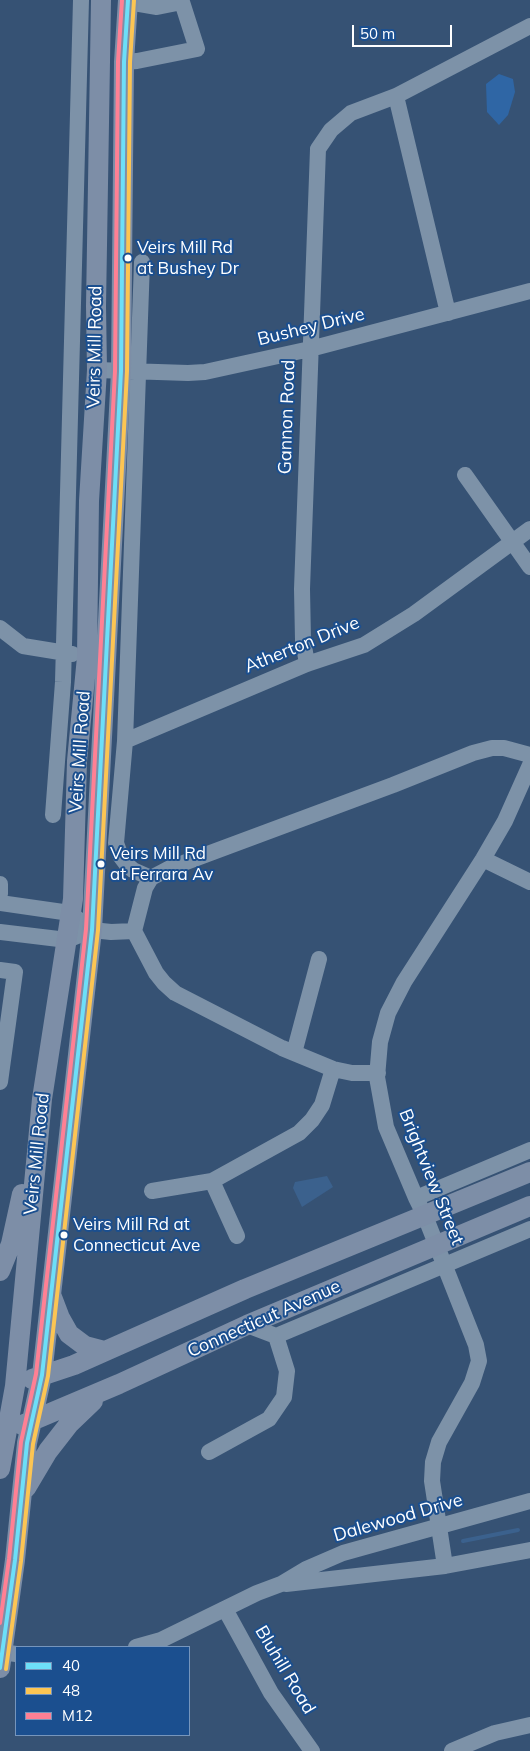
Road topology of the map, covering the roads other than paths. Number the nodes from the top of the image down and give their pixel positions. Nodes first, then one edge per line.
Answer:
1 (81, 0) edge
2 (101, 0) edge
3 (128, 1) edge
4 (178, 1) edge
5 (530, 26) edge
6 (124, 62) junction
7 (396, 96) junction
8 (142, 262) dead end
9 (530, 291) edge
10 (448, 313) junction
11 (310, 349) junction
12 (97, 370) junction
13 (130, 371) junction
14 (465, 475) dead end
15 (530, 530) edge
16 (512, 542) junction
17 (530, 567) edge
18 (0, 628) edge
19 (63, 652) junction
20 (87, 657) junction
21 (307, 664) junction
22 (125, 741) junction
23 (530, 755) edge
24 (530, 765) edge
25 (53, 815) dead end
26 (483, 859) junction
27 (151, 878) junction
28 (530, 882) edge
29 (0, 884) edge
30 (0, 894) edge
31 (0, 903) edge
32 (70, 913) junction
33 (92, 930) junction
34 (134, 931) junction
35 (0, 932) edge
36 (67, 940) junction
37 (320, 959) dead end
38 (0, 970) edge
39 (294, 1053) junction
40 (332, 1070) junction
41 (378, 1073) junction
42 (0, 1082) edge
43 (42, 1099) junction
44 (530, 1150) edge
45 (530, 1172) edge
46 (212, 1181) junction
47 (152, 1190) dead end
48 (416, 1198) junction
49 (530, 1206) edge
50 (425, 1216) junction
51 (530, 1230) edge
52 (237, 1236) dead end
53 (436, 1245) junction
54 (444, 1266) junction
55 (0, 1271) edge
56 (51, 1294) junction
57 (247, 1325) junction
58 (276, 1336) junction
59 (104, 1351) junction
60 (42, 1375) junction
61 (119, 1384) junction
62 (7, 1389) edge
63 (32, 1421) junction
64 (3, 1434) edge
65 (209, 1452) dead end
66 (0, 1469) edge
67 (23, 1494) junction
68 (530, 1501) edge
69 (439, 1526) junction
70 (530, 1550) edge
71 (445, 1566) junction
72 (281, 1584) junction
73 (226, 1609) junction
74 (140, 1646) edge
75 (6, 1658) edge
76 (530, 1725) edge
77 (312, 1751) edge
78 (452, 1751) edge

1 - 19 street, Veirs Mill Road
2 - 12 main road, Veirs Mill Road
3 - 4 street
3 - 6 main road, Veirs Mill Road
4 - 6 street
5 - 7 street, Gannon Road
6 - 13 main road, Veirs Mill Road
7 - 10 street
7 - 11 street, Gannon Road
8 - 13 street, Veirs Mill Road
9 - 10 street, Bushey Drive
10 - 11 street, Bushey Drive
11 - 13 street, Bushey Drive
11 - 21 street, Gannon Road
12 - 13 street, Bushey Drive
12 - 20 main road, Veirs Mill Road
13 - 22 street, Veirs Mill Road
13 - 33 main road, Veirs Mill Road
14 - 16 street
15 - 16 street, Atherton Drive
16 - 17 street
16 - 21 street, Atherton Drive
18 - 19 street
19 - 20 street
19 - 25 street, Veirs Mill Road
20 - 32 main road, Veirs Mill Road
21 - 22 street, Atherton Drive
22 - 27 street, Veirs Mill Road
23 - 27 street
24 - 26 street, Brightview Street
26 - 28 street
26 - 41 street, Brightview Street
27 - 34 street
29 - 30 street
31 - 32 street
32 - 33 street
32 - 36 main road, Veirs Mill Road
33 - 34 street
33 - 36 street
33 - 56 main road, Veirs Mill Road
34 - 39 street
35 - 36 street
36 - 43 main road, Veirs Mill Road
37 - 39 street
38 - 42 street
39 - 40 street
40 - 41 street
40 - 46 street
41 - 48 street, Brightview Street
43 - 55 main road
43 - 62 main road, Veirs Mill Road
44 - 48 street
45 - 50 main road, Connecticut Avenue
46 - 47 street
46 - 52 street
48 - 50 street, Brightview Street
49 - 53 main road, Connecticut Avenue
50 - 53 street, Brightview Street
50 - 59 main road, Connecticut Avenue
51 - 54 street
53 - 54 street, Brightview Street
53 - 57 main road, Connecticut Avenue
54 - 58 street
54 - 69 street, Brightview Street
56 - 59 main road
56 - 60 main road, Veirs Mill Road
57 - 58 street
57 - 61 main road, Connecticut Avenue
58 - 65 street
59 - 60 main road, Connecticut Avenue
60 - 62 main road, Connecticut Avenue
60 - 63 main road, Veirs Mill Road
61 - 63 main road, Connecticut Avenue
61 - 67 main road
62 - 64 main road, Veirs Mill Road
63 - 64 main road, Connecticut Avenue
63 - 67 main road, Veirs Mill Road
64 - 66 main road, Veirs Mill Road
67 - 75 main road, Veirs Mill Road
68 - 69 street, Dalewood Drive
69 - 71 street, Brightview Street
69 - 72 street, Dalewood Drive
70 - 71 street, Dalewood Drive
71 - 72 street, Dalewood Drive
72 - 73 street, Dalewood Drive
73 - 74 street, Dalewood Drive
73 - 77 street, Bluhill Road
76 - 78 street

